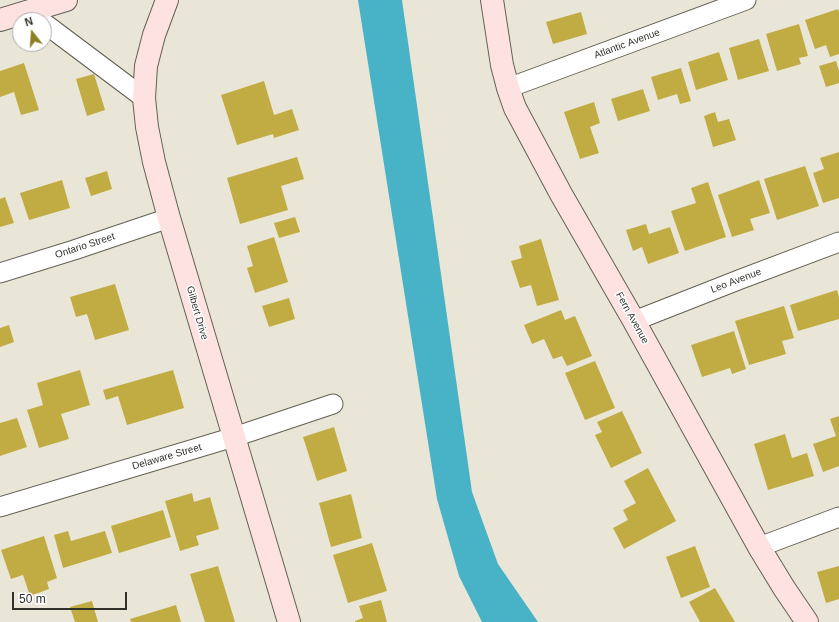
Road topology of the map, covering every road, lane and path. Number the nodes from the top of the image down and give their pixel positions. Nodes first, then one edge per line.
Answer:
1 (66, 0) edge
2 (167, 0) edge
3 (492, 0) edge
4 (746, 0) edge
5 (47, 12) edge
6 (12, 19) edge
7 (0, 20) edge
8 (52, 29) edge
9 (508, 88) junction
10 (144, 98) junction
11 (169, 218) junction
12 (839, 242) edge
13 (0, 273) edge
14 (634, 321) junction
15 (333, 404) dead end
16 (234, 437) junction
17 (0, 507) edge
18 (839, 517) edge
19 (759, 547) junction
20 (289, 622) edge
21 (807, 622) edge

1 - 5 street
2 - 10 street, Gilbert Drive
3 - 9 street, Fern Avenue
4 - 9 street, Atlantic Avenue
6 - 7 street
8 - 10 street
9 - 14 street, Fern Avenue
10 - 11 street, Gilbert Drive
11 - 13 street, Ontario Street
11 - 16 street, Gilbert Drive
12 - 14 street, Leo Avenue
14 - 19 street, Fern Avenue
15 - 16 street, Delaware Street
16 - 17 street, Delaware Street
16 - 20 street, Gilbert Drive
18 - 19 street
19 - 21 street, Fern Avenue

